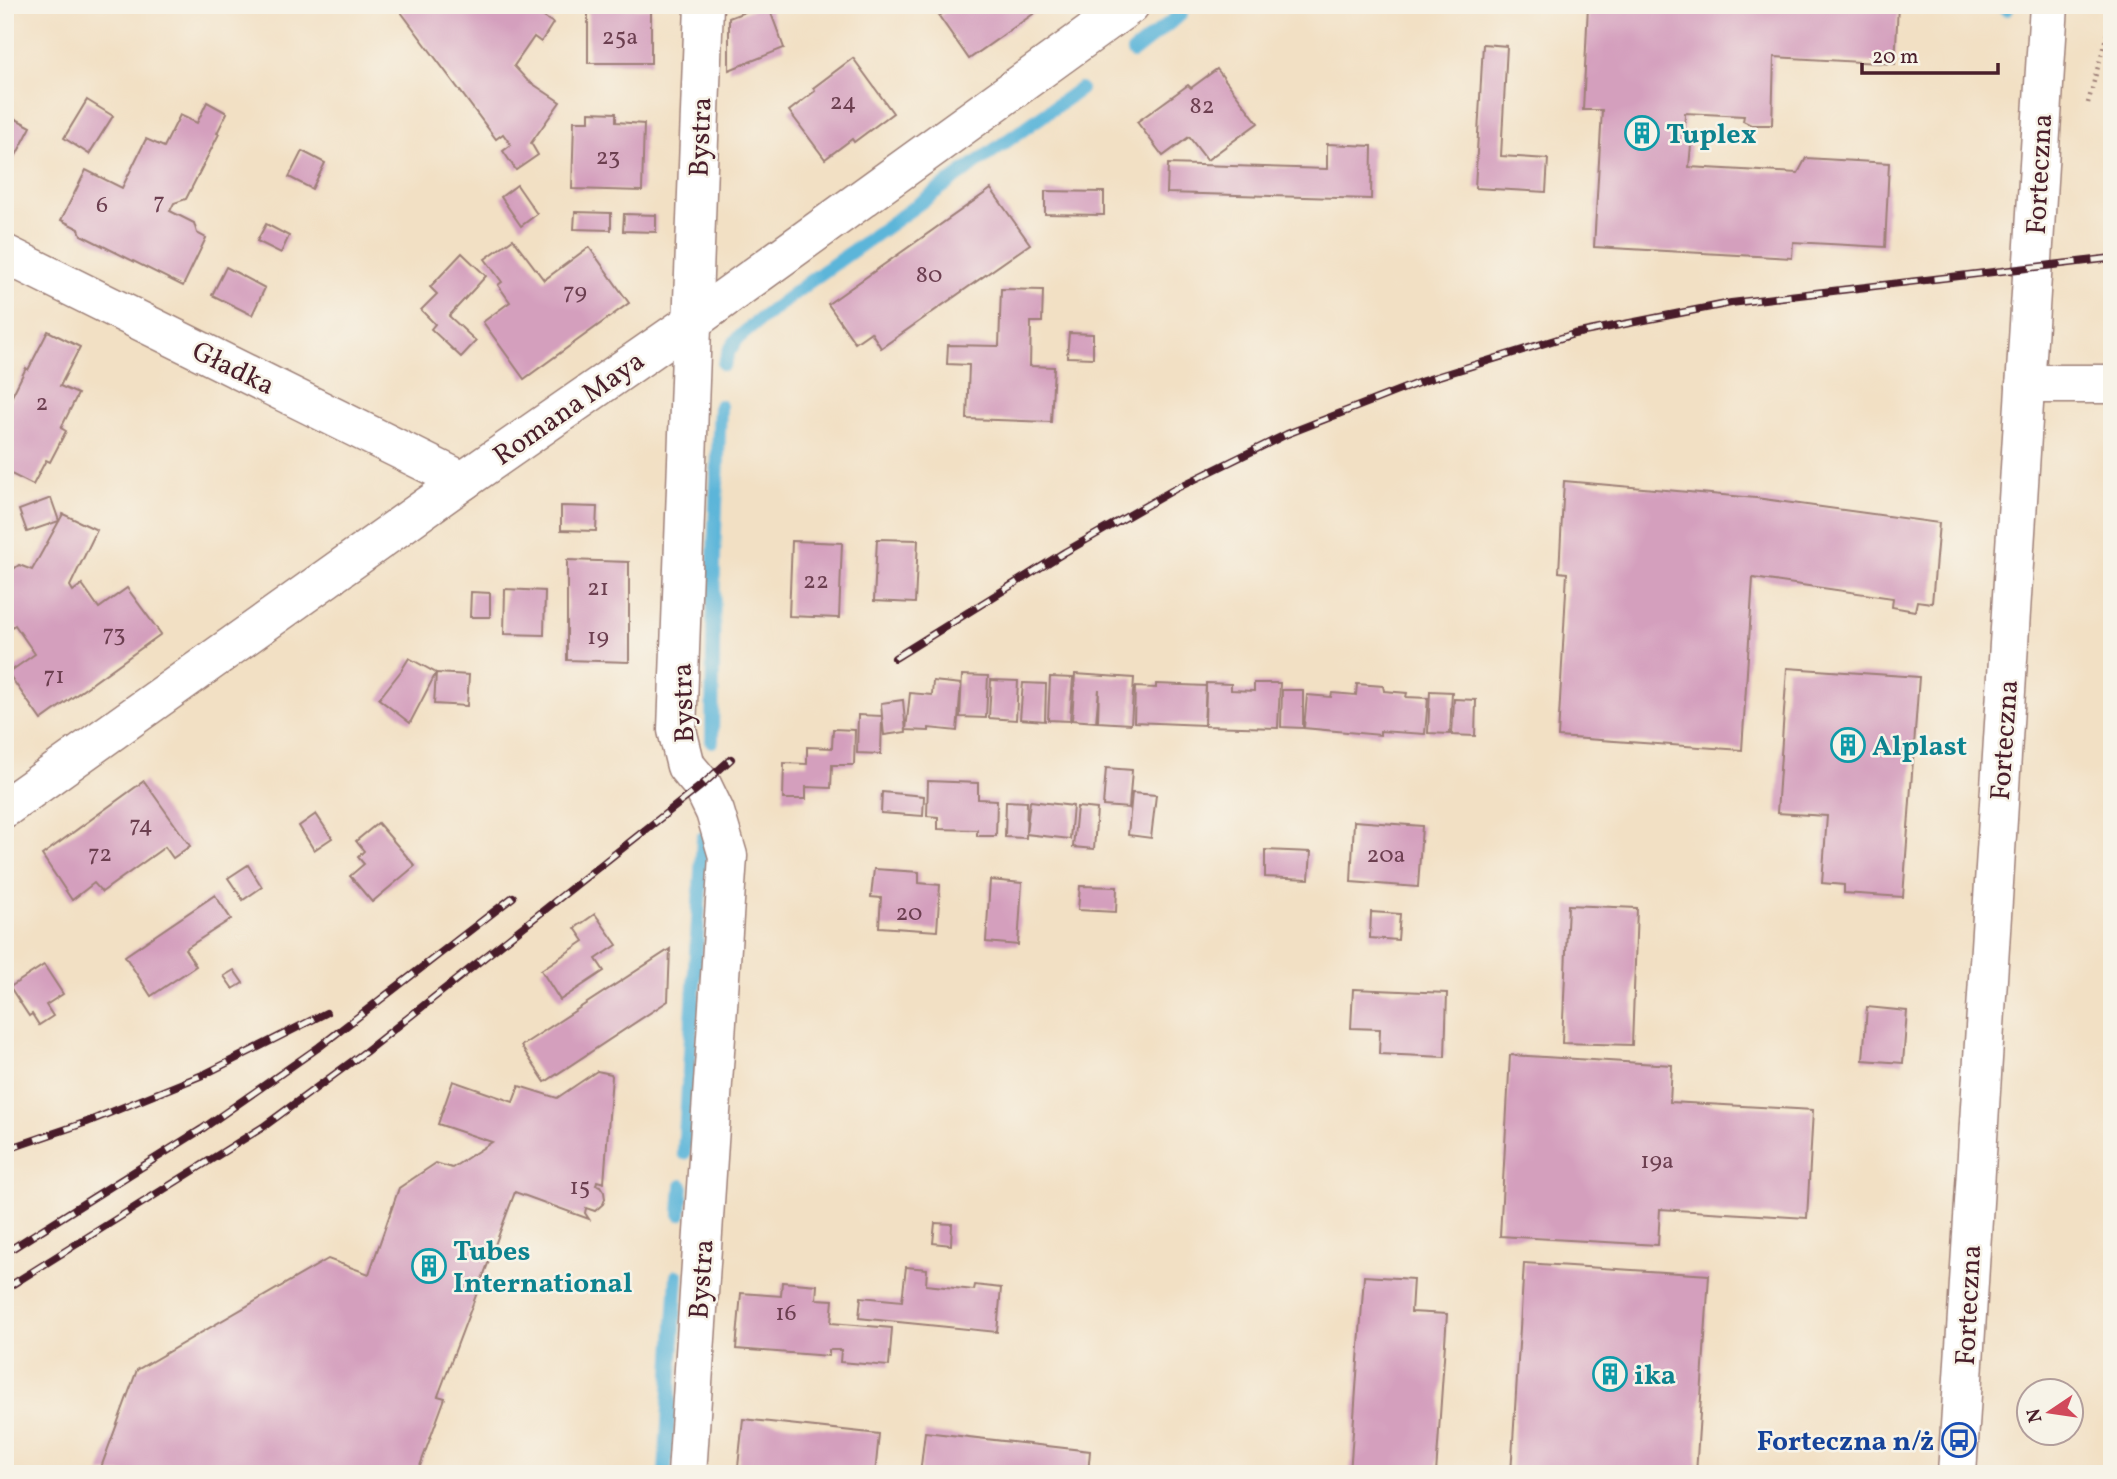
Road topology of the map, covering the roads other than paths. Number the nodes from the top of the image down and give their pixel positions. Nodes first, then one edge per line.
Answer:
1 (704, 5) edge
2 (1130, 5) edge
3 (2049, 5) edge
4 (5, 254) edge
5 (693, 321) junction
6 (2025, 384) junction
7 (2112, 384) edge
8 (463, 481) junction
9 (5, 808) edge
10 (687, 1474) edge
11 (1957, 1474) edge

1 - 5 street, Bystra
2 - 5 street, Romana Maya
3 - 6 street, Forteczna
4 - 8 street, Gładka
5 - 8 street, Romana Maya
5 - 10 street, Bystra
6 - 7 street
6 - 11 street, Forteczna
8 - 9 street, Romana Maya

